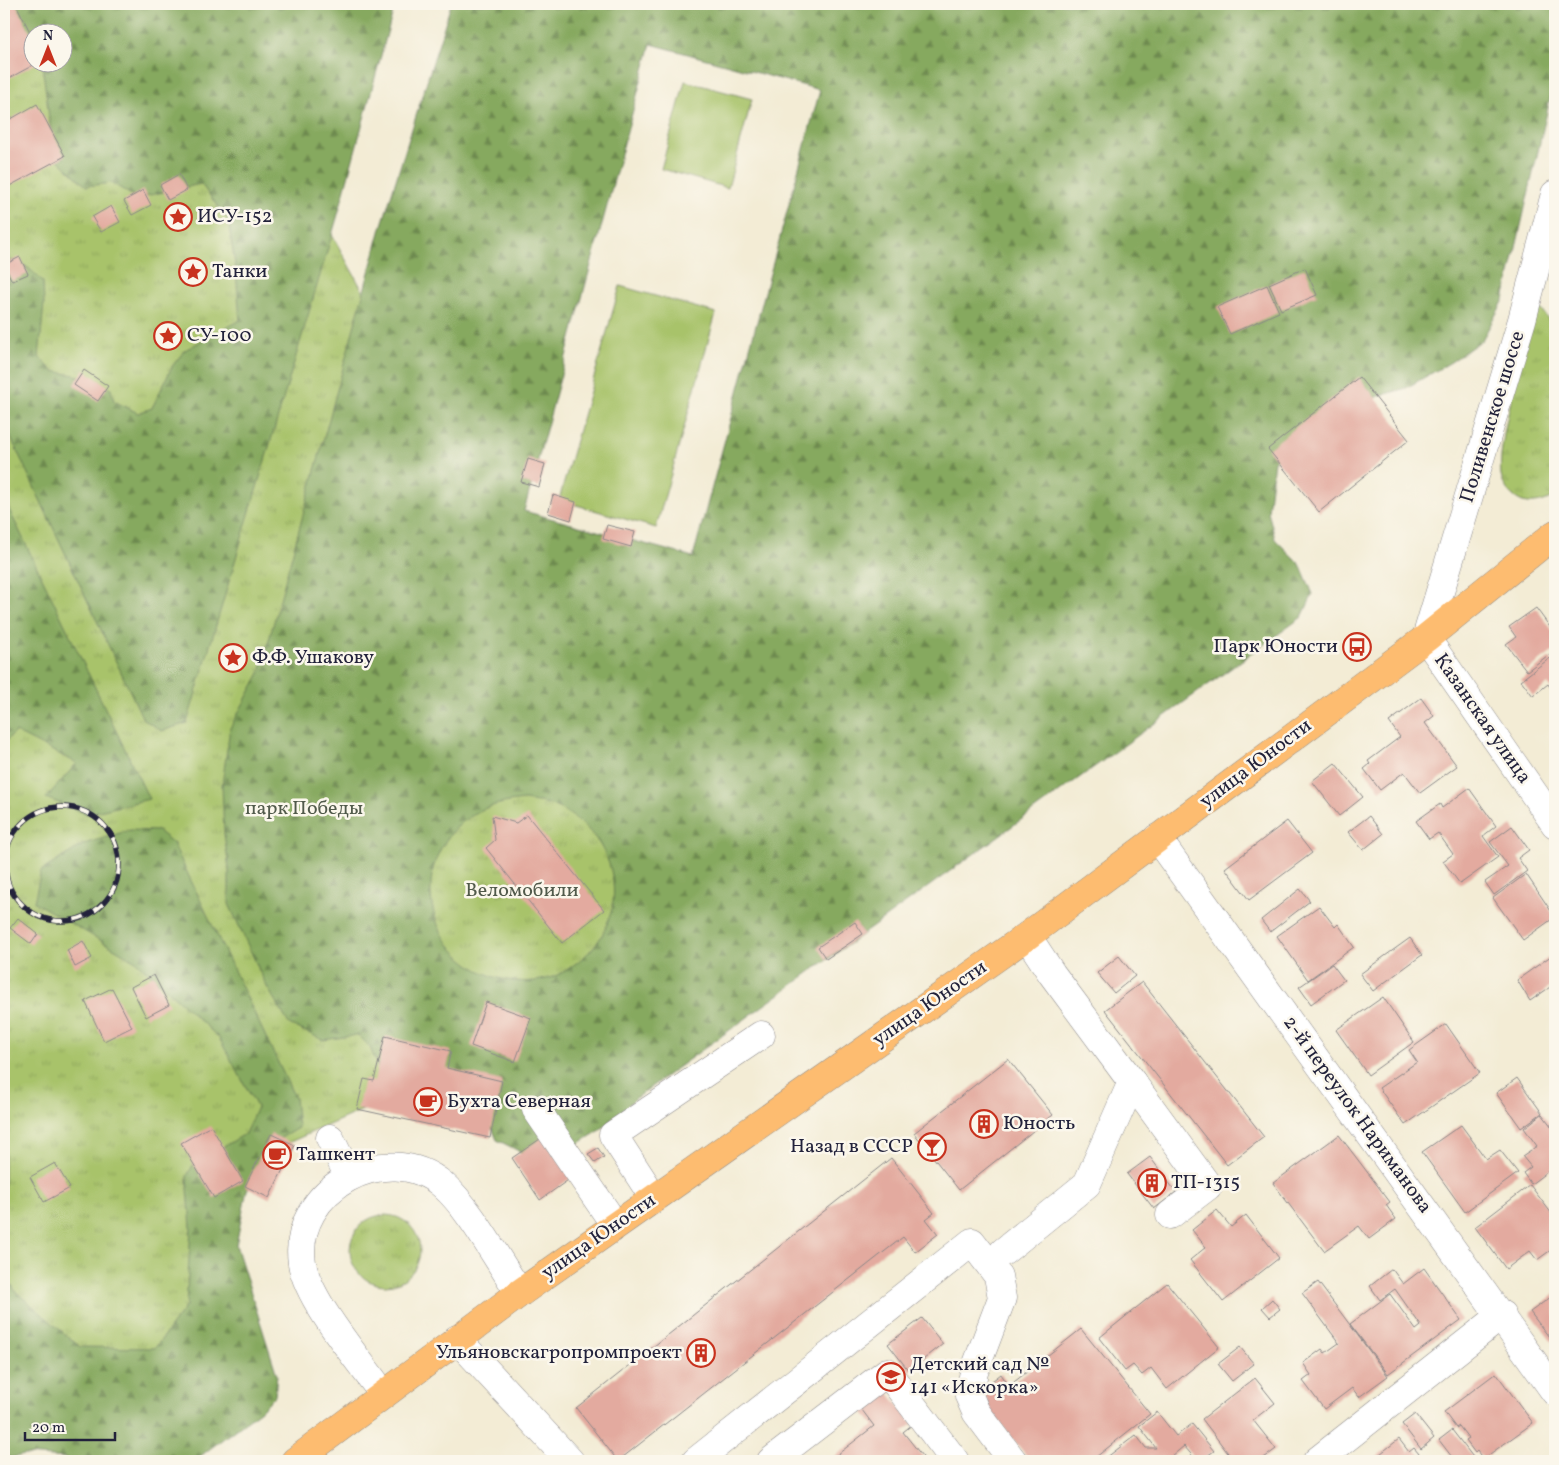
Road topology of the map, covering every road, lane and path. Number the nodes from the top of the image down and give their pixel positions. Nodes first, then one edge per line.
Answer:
1 (1553, 205) edge
2 (1555, 276) edge
3 (1555, 534) edge
4 (1426, 638) junction
5 (1555, 824) edge
6 (1157, 838) junction
7 (1026, 936) junction
8 (761, 1035) dead end
9 (1132, 1082) junction
10 (536, 1109) dead end
11 (330, 1138) dead end
12 (349, 1177) junction
13 (654, 1198) junction
14 (1170, 1215) dead end
15 (615, 1225) junction
16 (1003, 1252) dead end
17 (520, 1293) junction
18 (1502, 1315) junction
19 (458, 1339) junction
20 (1555, 1392) edge
21 (383, 1394) junction
22 (295, 1461) edge
23 (570, 1461) edge
24 (696, 1461) edge
25 (771, 1461) edge
26 (955, 1461) edge
27 (1013, 1461) edge
28 (1317, 1461) edge

1 - 2 street
1 - 4 street, Поливенское шоссе
3 - 4 main road, улица Юности
4 - 5 street, Казанская улица
4 - 6 main road, улица Юности
6 - 7 main road, улица Юности
6 - 18 street, 2-й переулок Нариманова
7 - 9 street
7 - 13 main road, улица Юности
8 - 13 street
9 - 14 street
9 - 16 street
10 - 15 street
11 - 12 street
12 - 17 street
12 - 21 street
13 - 15 main road, улица Юности
15 - 17 main road, улица Юности
17 - 19 main road, улица Юности
18 - 20 street, 2-й переулок Нариманова
18 - 28 street
19 - 21 main road, улица Юности
19 - 23 street
21 - 22 main road, улица Юности
24 - 27 street
25 - 26 street

